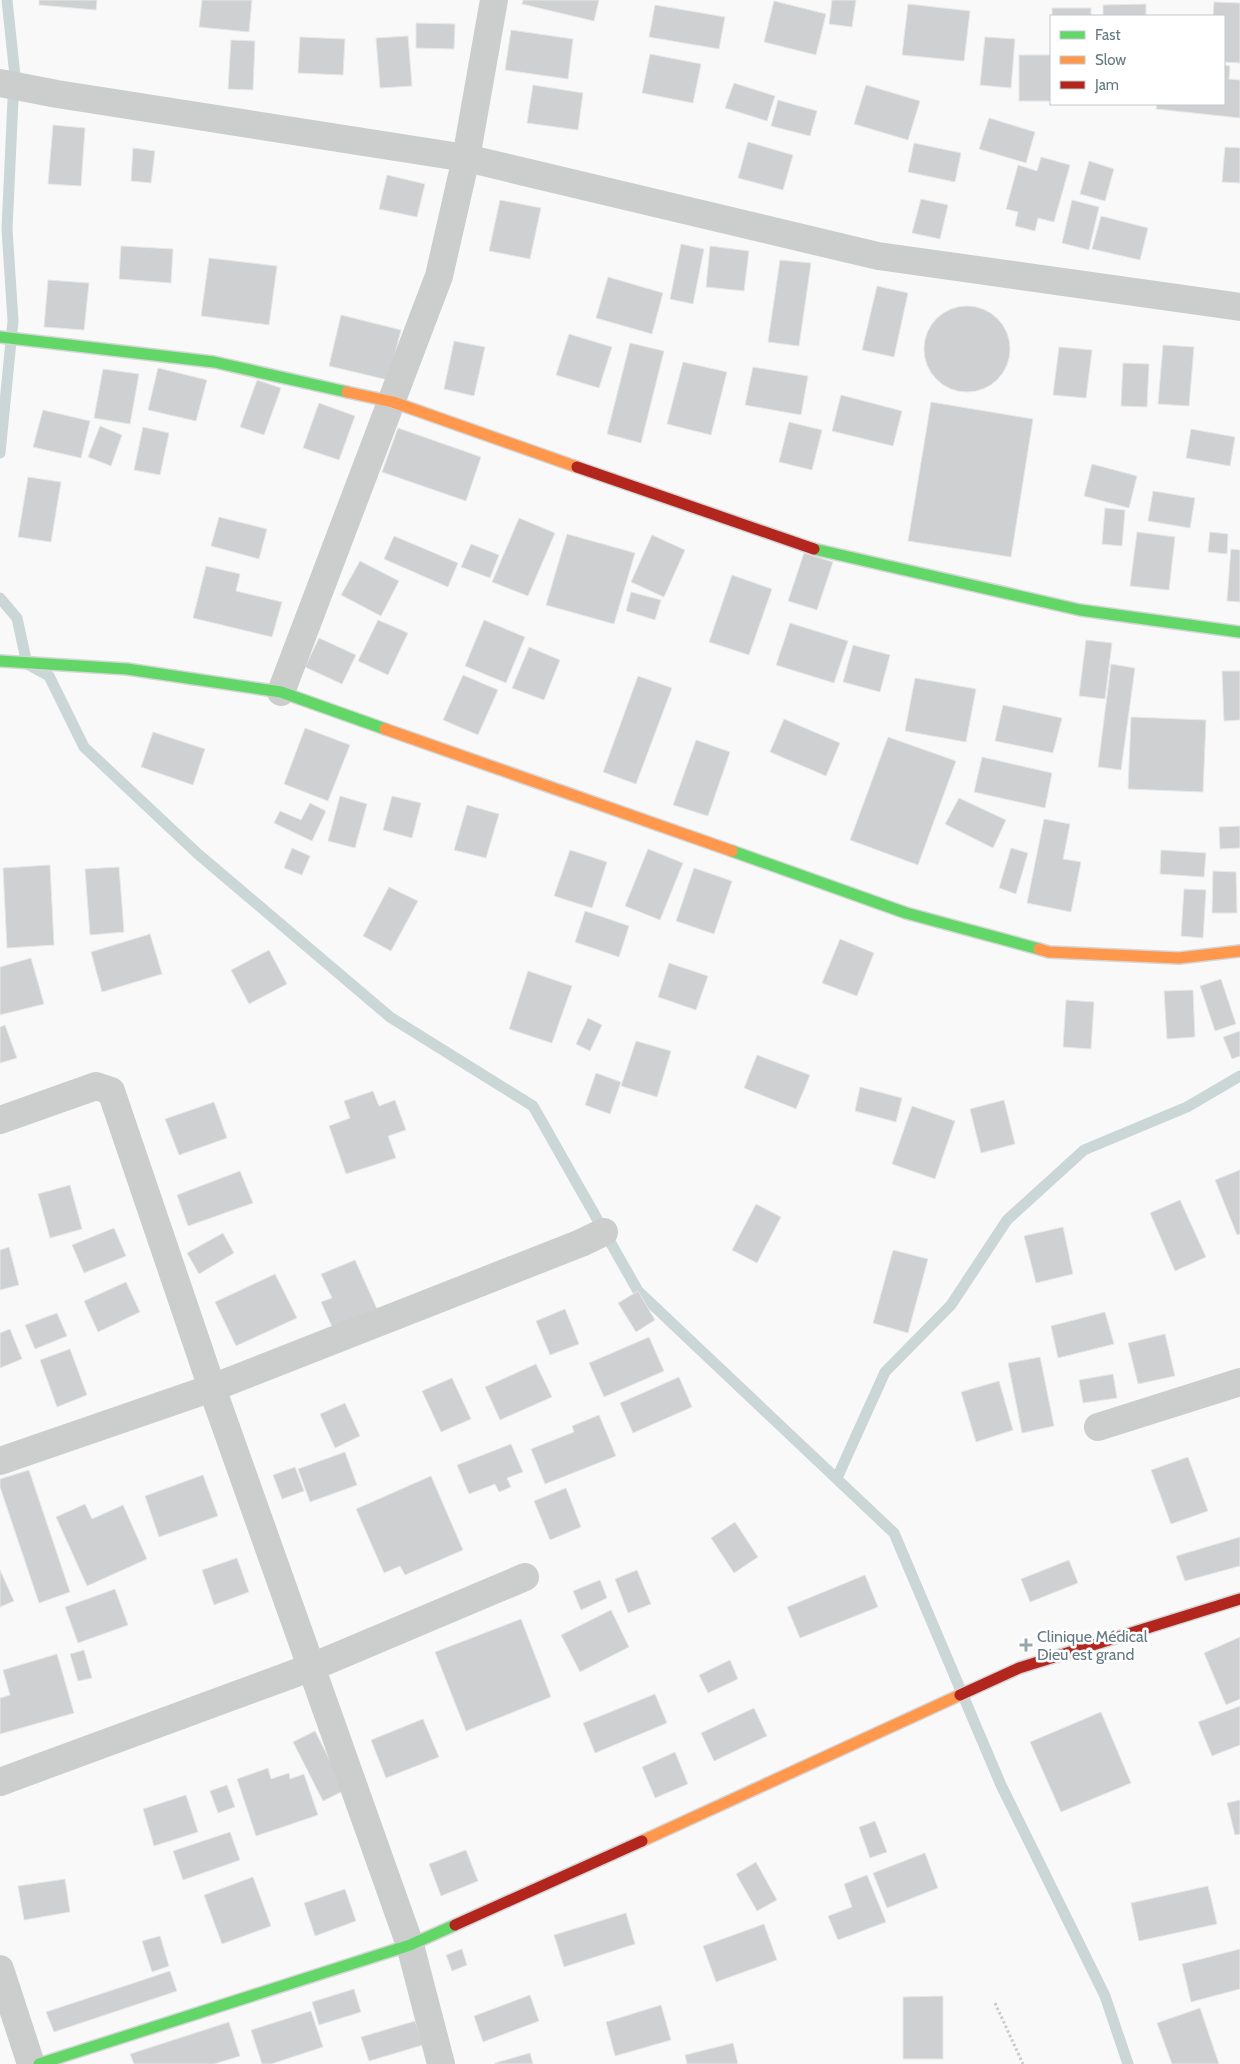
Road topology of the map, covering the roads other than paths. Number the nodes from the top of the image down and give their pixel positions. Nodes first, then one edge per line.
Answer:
1 (494, 0) edge
2 (0, 83) edge
3 (466, 158) junction
4 (1240, 307) edge
5 (0, 337) edge
6 (393, 402) junction
7 (1240, 632) edge
8 (0, 661) edge
9 (281, 692) junction
10 (1240, 951) edge
11 (0, 1120) edge
12 (604, 1232) dead end
13 (1240, 1382) edge
14 (212, 1388) junction
15 (1098, 1427) dead end
16 (0, 1461) edge
17 (525, 1577) dead end
18 (1240, 1599) edge
19 (312, 1667) junction
20 (0, 1782) edge
21 (410, 1945) junction
22 (0, 1969) edge
23 (31, 2064) edge
24 (39, 2064) edge
25 (441, 2064) edge

1 - 3 street
2 - 3 street
3 - 4 street
3 - 6 street
5 - 6 street
6 - 7 street
6 - 9 street
8 - 9 street
9 - 10 street
11 - 14 street
12 - 14 street
13 - 15 street
14 - 16 street
14 - 19 street
17 - 19 street
18 - 21 street
19 - 20 street
19 - 21 street
21 - 24 street
21 - 25 street
22 - 23 street

